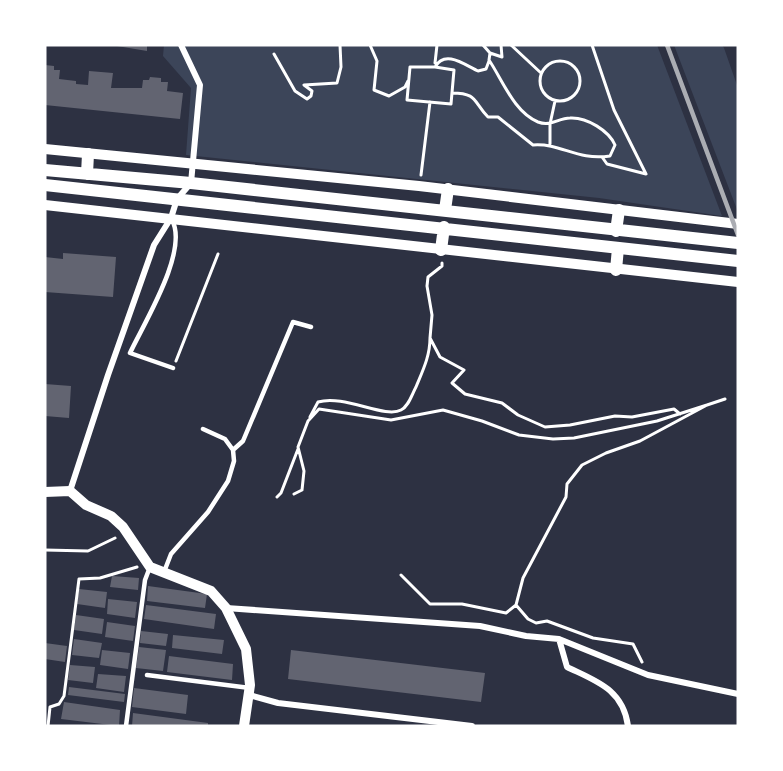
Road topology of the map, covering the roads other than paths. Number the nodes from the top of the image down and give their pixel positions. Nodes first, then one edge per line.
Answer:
1 (181, 45) edge
2 (45, 149) edge
3 (88, 154) junction
4 (192, 163) junction
5 (45, 170) edge
6 (87, 174) junction
7 (191, 183) junction
8 (45, 185) edge
9 (448, 189) junction
10 (177, 199) junction
11 (45, 205) edge
12 (445, 210) junction
13 (618, 210) junction
14 (171, 218) junction
15 (738, 224) edge
16 (444, 228) junction
17 (616, 231) junction
18 (738, 243) edge
19 (618, 248) junction
20 (441, 250) junction
21 (738, 261) edge
22 (616, 270) junction
23 (738, 282) edge
24 (310, 327) dead end
25 (173, 368) road end
26 (203, 429) dead end
27 (233, 450) junction
28 (70, 491) junction
29 (45, 492) edge
30 (149, 566) junction
31 (163, 574) junction
32 (226, 608) junction
33 (560, 639) junction
34 (147, 675) dead end
35 (249, 692) junction
36 (738, 694) edge
37 (126, 726) edge
38 (244, 726) edge
39 (472, 726) edge
40 (628, 726) edge

1 - 4 street
2 - 3 street
3 - 4 street
3 - 6 main road
4 - 7 street
4 - 9 street
5 - 6 main road
6 - 7 main road
7 - 10 street
7 - 12 main road
8 - 10 main road
9 - 12 main road
9 - 13 street
10 - 14 street
10 - 16 main road
11 - 14 street
12 - 17 main road
13 - 15 street
13 - 17 main road
14 - 20 street
14 - 25 lane
14 - 28 street
16 - 19 main road
16 - 20 main road
17 - 18 main road
19 - 21 main road
19 - 22 main road
20 - 22 street
22 - 23 street
24 - 27 lane
26 - 27 lane
27 - 31 lane
28 - 29 street
28 - 30 street
30 - 31 street
30 - 37 lane
31 - 32 street
32 - 33 street
32 - 35 street
33 - 36 street
33 - 40 street
34 - 35 lane
35 - 38 street
35 - 39 street

